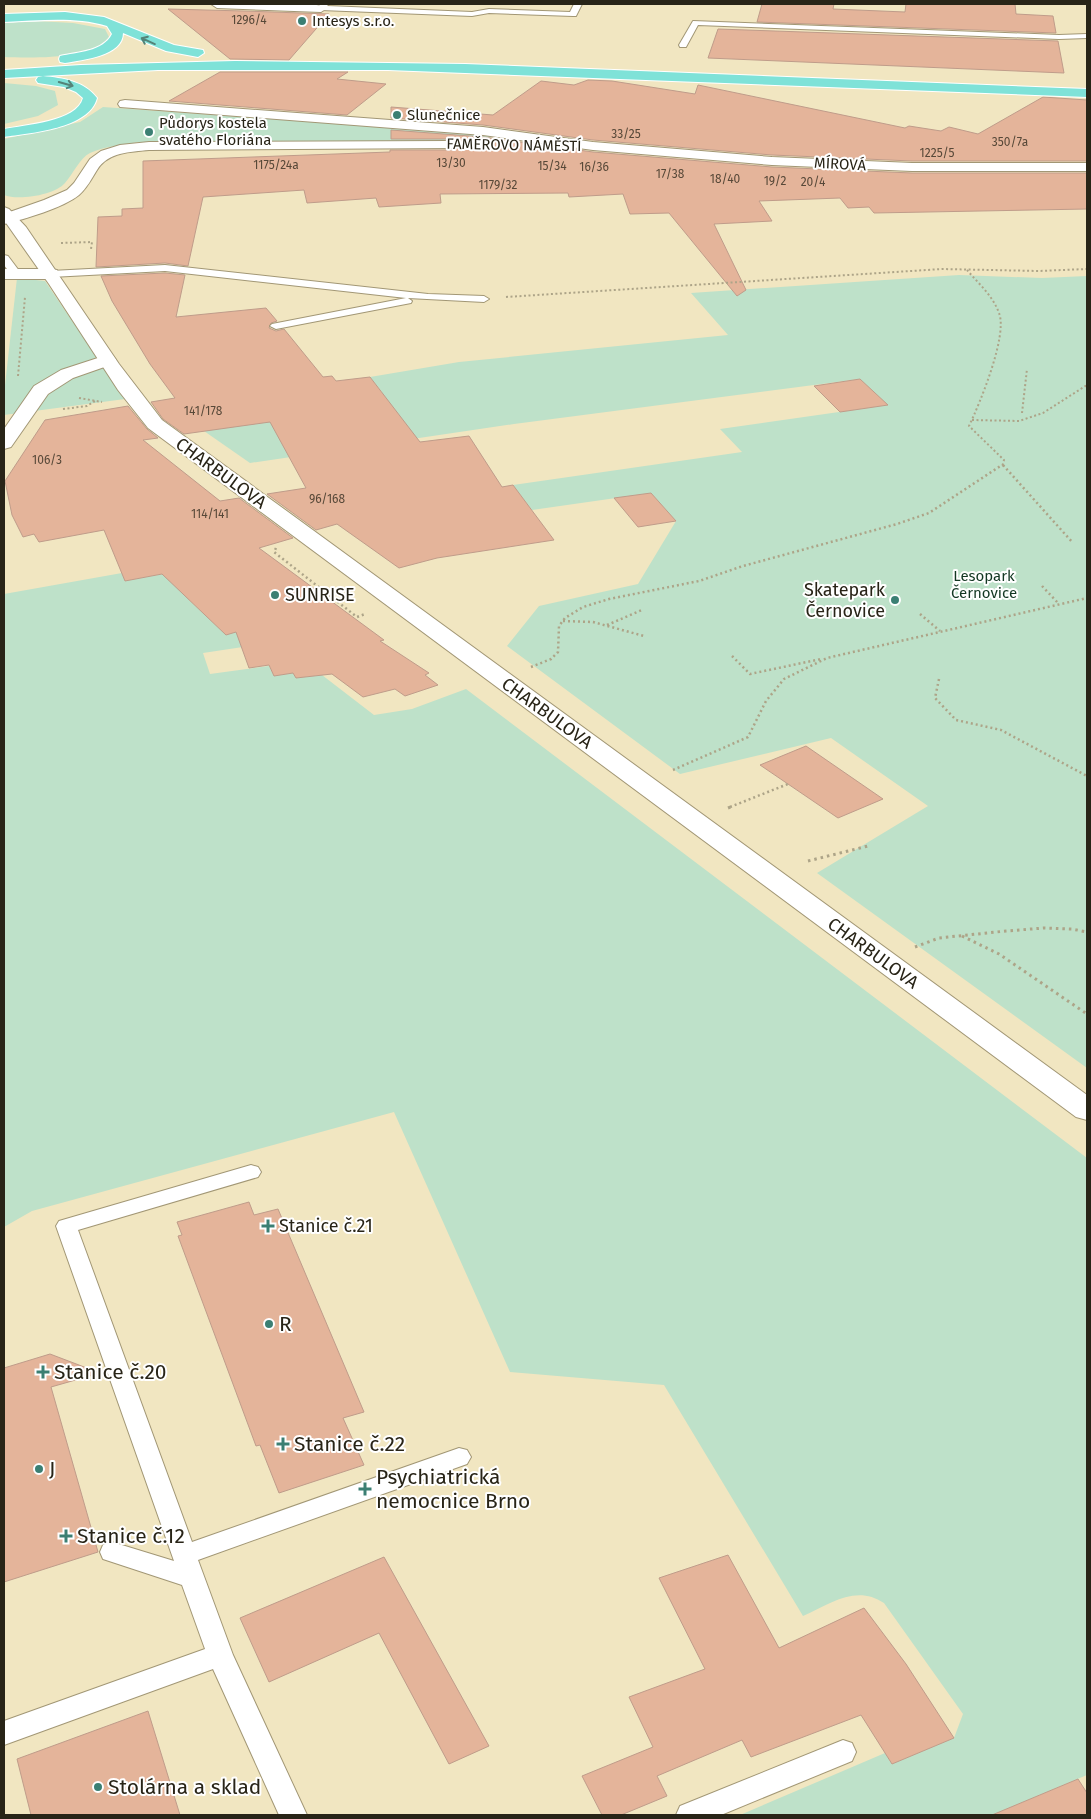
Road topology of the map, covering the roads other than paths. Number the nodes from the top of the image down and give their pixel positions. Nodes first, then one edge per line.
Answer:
1 (217, 4) edge
2 (578, 4) edge
3 (979, 4) edge
4 (322, 6) edge
5 (979, 13) dead end
6 (4, 18) edge
7 (112, 24) junction
8 (1087, 36) edge
9 (683, 45) dead end
10 (282, 56) junction
11 (23, 64) junction
12 (231, 64) junction
13 (4, 66) edge
14 (4, 74) edge
15 (4, 79) edge
16 (1087, 83) edge
17 (1087, 93) edge
18 (90, 98) junction
19 (125, 104) dead end
20 (333, 119) junction
21 (4, 133) edge
22 (323, 145) junction
23 (593, 146) junction
24 (1087, 166) edge
25 (6, 216) edge
26 (4, 258) edge
27 (24, 274) edge
28 (428, 298) junction
29 (484, 299) road end
30 (276, 326) dead end
31 (107, 360) junction
32 (9, 427) edge
33 (4, 443) edge
34 (1087, 1110) edge
35 (251, 1172) dead end
36 (459, 1457) dead end
37 (112, 1552) dead end
38 (184, 1555) junction
39 (193, 1578) junction
40 (220, 1656) junction
41 (4, 1733) edge
42 (843, 1752) dead end
43 (293, 1815) edge
44 (690, 1815) edge

1 - 4 street
2 - 4 lane
3 - 5 lane
6 - 7 highway
10 -> 7 highway
7 - 11 highway
8 - 9 lane
10 - 11 highway
10 - 16 highway
11 - 13 highway
12 - 14 highway
12 - 17 highway
12 - 18 highway
15 -> 18 highway
18 - 21 highway
19 - 20 street, FAMĚROVO NÁMĚSTÍ
20 - 22 street
20 - 23 street, FAMĚROVO NÁMĚSTÍ
22 - 23 street, FAMĚROVO NÁMĚSTÍ
22 - 25 street, FAMĚROVO NÁMĚSTÍ
23 - 24 street, MÍROVÁ
25 - 27 street, CHARBULOVA
26 - 27 lane
27 - 28 lane
27 - 31 street, CHARBULOVA
28 - 29 lane
28 - 30 lane
31 - 32 street
31 - 34 street, CHARBULOVA
32 - 33 street
35 - 38 lane
36 - 38 lane
37 - 39 lane
38 - 39 lane
39 - 40 lane
40 - 41 lane
40 - 43 lane
42 - 44 lane

